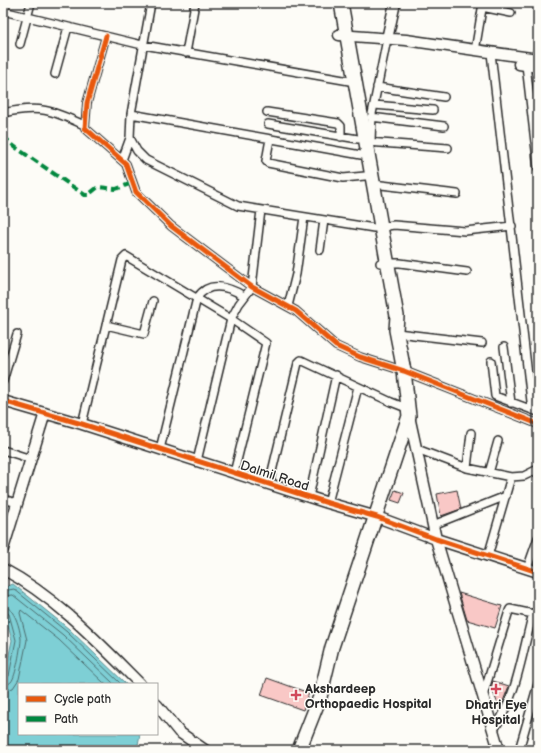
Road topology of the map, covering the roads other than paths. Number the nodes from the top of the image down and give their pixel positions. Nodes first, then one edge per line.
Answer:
1 (31, 3) edge
2 (195, 3) edge
3 (333, 3) edge
4 (341, 3) edge
5 (395, 3) edge
6 (149, 4) edge
7 (483, 5) edge
8 (3, 11) edge
9 (511, 13) dead end
10 (27, 17) junction
11 (68, 27) junction
12 (343, 35) junction
13 (106, 36) junction
14 (392, 40) junction
15 (20, 44) dead end
16 (143, 45) junction
17 (538, 48) edge
18 (475, 51) junction
19 (186, 53) junction
20 (492, 56) junction
21 (535, 63) edge
22 (55, 74) dead end
23 (352, 81) junction
24 (377, 87) junction
25 (444, 97) dead end
26 (374, 105) junction
27 (433, 110) dead end
28 (267, 112) dead end
29 (3, 113) edge
30 (131, 114) junction
31 (371, 118) junction
32 (268, 124) dead end
33 (84, 125) junction
34 (444, 126) dead end
35 (341, 137) junction
36 (130, 138) junction
37 (270, 139) junction
38 (363, 144) junction
39 (448, 148) dead end
40 (122, 160) junction
41 (538, 168) edge
42 (369, 180) junction
43 (457, 194) dead end
44 (261, 210) junction
45 (304, 217) junction
46 (324, 220) junction
47 (512, 226) junction
48 (377, 228) junction
49 (320, 250) dead end
50 (383, 262) junction
51 (467, 272) dead end
52 (252, 287) junction
53 (244, 296) junction
54 (197, 298) junction
55 (153, 301) dead end
56 (288, 306) junction
57 (231, 319) junction
58 (106, 325) junction
59 (396, 331) junction
60 (17, 334) dead end
61 (482, 343) dead end
62 (504, 347) dead end
63 (491, 361) dead end
64 (404, 371) junction
65 (336, 376) junction
66 (3, 381) edge
67 (358, 387) junction
68 (3, 401) edge
69 (511, 403) junction
70 (535, 411) edge
71 (409, 413) junction
72 (45, 414) junction
73 (82, 424) junction
74 (538, 424) edge
75 (471, 432) dead end
76 (498, 441) dead end
77 (160, 449) junction
78 (417, 449) junction
79 (3, 450) edge
80 (31, 459) junction
81 (197, 461) junction
82 (467, 468) junction
83 (538, 469) edge
84 (234, 473) junction
85 (490, 473) junction
86 (512, 477) junction
87 (269, 484) junction
88 (506, 496) junction
89 (309, 497) junction
90 (3, 499) edge
91 (328, 503) junction
92 (17, 504) junction
93 (374, 523) junction
94 (433, 525) junction
95 (538, 538) edge
96 (436, 539) junction
97 (3, 549) edge
98 (488, 556) junction
99 (3, 569) edge
100 (527, 569) junction
101 (538, 572) edge
102 (535, 614) edge
103 (139, 683) edge
104 (538, 684) edge
105 (483, 696) junction
106 (158, 707) edge
107 (493, 731) junction
108 (205, 750) edge
109 (299, 750) edge
110 (499, 750) edge
111 (519, 750) edge

1 - 10 street
2 - 19 street
3 - 12 highway
4 - 12 highway
5 - 14 street
6 - 16 street
7 - 9 street
7 - 18 street
8 - 10 street
10 - 11 street
10 - 15 street
11 - 13 street
11 - 22 street
12 - 14 street
12 - 23 highway
13 - 16 street
13 - 33 street
14 - 18 street
14 - 20 street
14 - 24 street
16 - 19 street
16 - 30 street
17 - 21 street
18 - 20 street
19 - 23 street
20 - 21 street
20 - 47 street
21 - 41 street
23 - 38 highway
24 - 25 street
24 - 26 street
26 - 27 street
26 - 31 street
28 - 35 street
29 - 33 street
30 - 36 street
30 - 37 street
31 - 34 street
31 - 38 street
32 - 35 street
33 - 40 street
35 - 38 street
36 - 40 street
36 - 44 street
37 - 38 street
37 - 42 street
38 - 39 street
38 - 42 highway
40 - 52 street
42 - 43 street
42 - 48 highway
44 - 45 street
44 - 52 street
45 - 46 street
45 - 56 street
46 - 48 street
46 - 49 street
47 - 48 street
47 - 70 street
48 - 50 highway
50 - 51 street
50 - 59 highway
52 - 53 street
52 - 56 street
53 - 54 street
53 - 57 street
54 - 57 street
54 - 58 street
54 - 77 street
55 - 58 street
56 - 64 street
57 - 81 street
57 - 84 street
58 - 73 street
59 - 61 street
59 - 64 highway
60 - 66 street
62 - 69 street
63 - 69 street
64 - 71 highway
64 - 74 street
65 - 67 street
65 - 87 street
65 - 89 street
67 - 71 street
67 - 91 street
68 - 72 street, Dalmil Road
69 - 70 street
71 - 78 street
71 - 93 highway
72 - 73 street, Dalmil Road
72 - 80 street
73 - 77 street, Dalmil Road
75 - 82 street
76 - 85 street
77 - 81 street, Dalmil Road
78 - 82 street
78 - 94 street
79 - 80 street
80 - 92 street
81 - 84 street, Dalmil Road
82 - 85 street
83 - 86 street
84 - 87 street, Dalmil Road
85 - 86 street
86 - 88 street
87 - 89 street, Dalmil Road
88 - 94 street
88 - 98 street
89 - 91 street, Dalmil Road
90 - 92 street
91 - 93 street, Dalmil Road
92 - 97 street
93 - 96 street, Dalmil Road
93 - 109 highway
94 - 96 street
95 - 100 street
96 - 98 street, Dalmil Road
96 - 105 street
98 - 100 street, Dalmil Road
99 - 103 street
100 - 101 street, Dalmil Road
102 - 105 street
102 - 107 street
104 - 111 street
105 - 107 street
106 - 108 street
107 - 110 street

